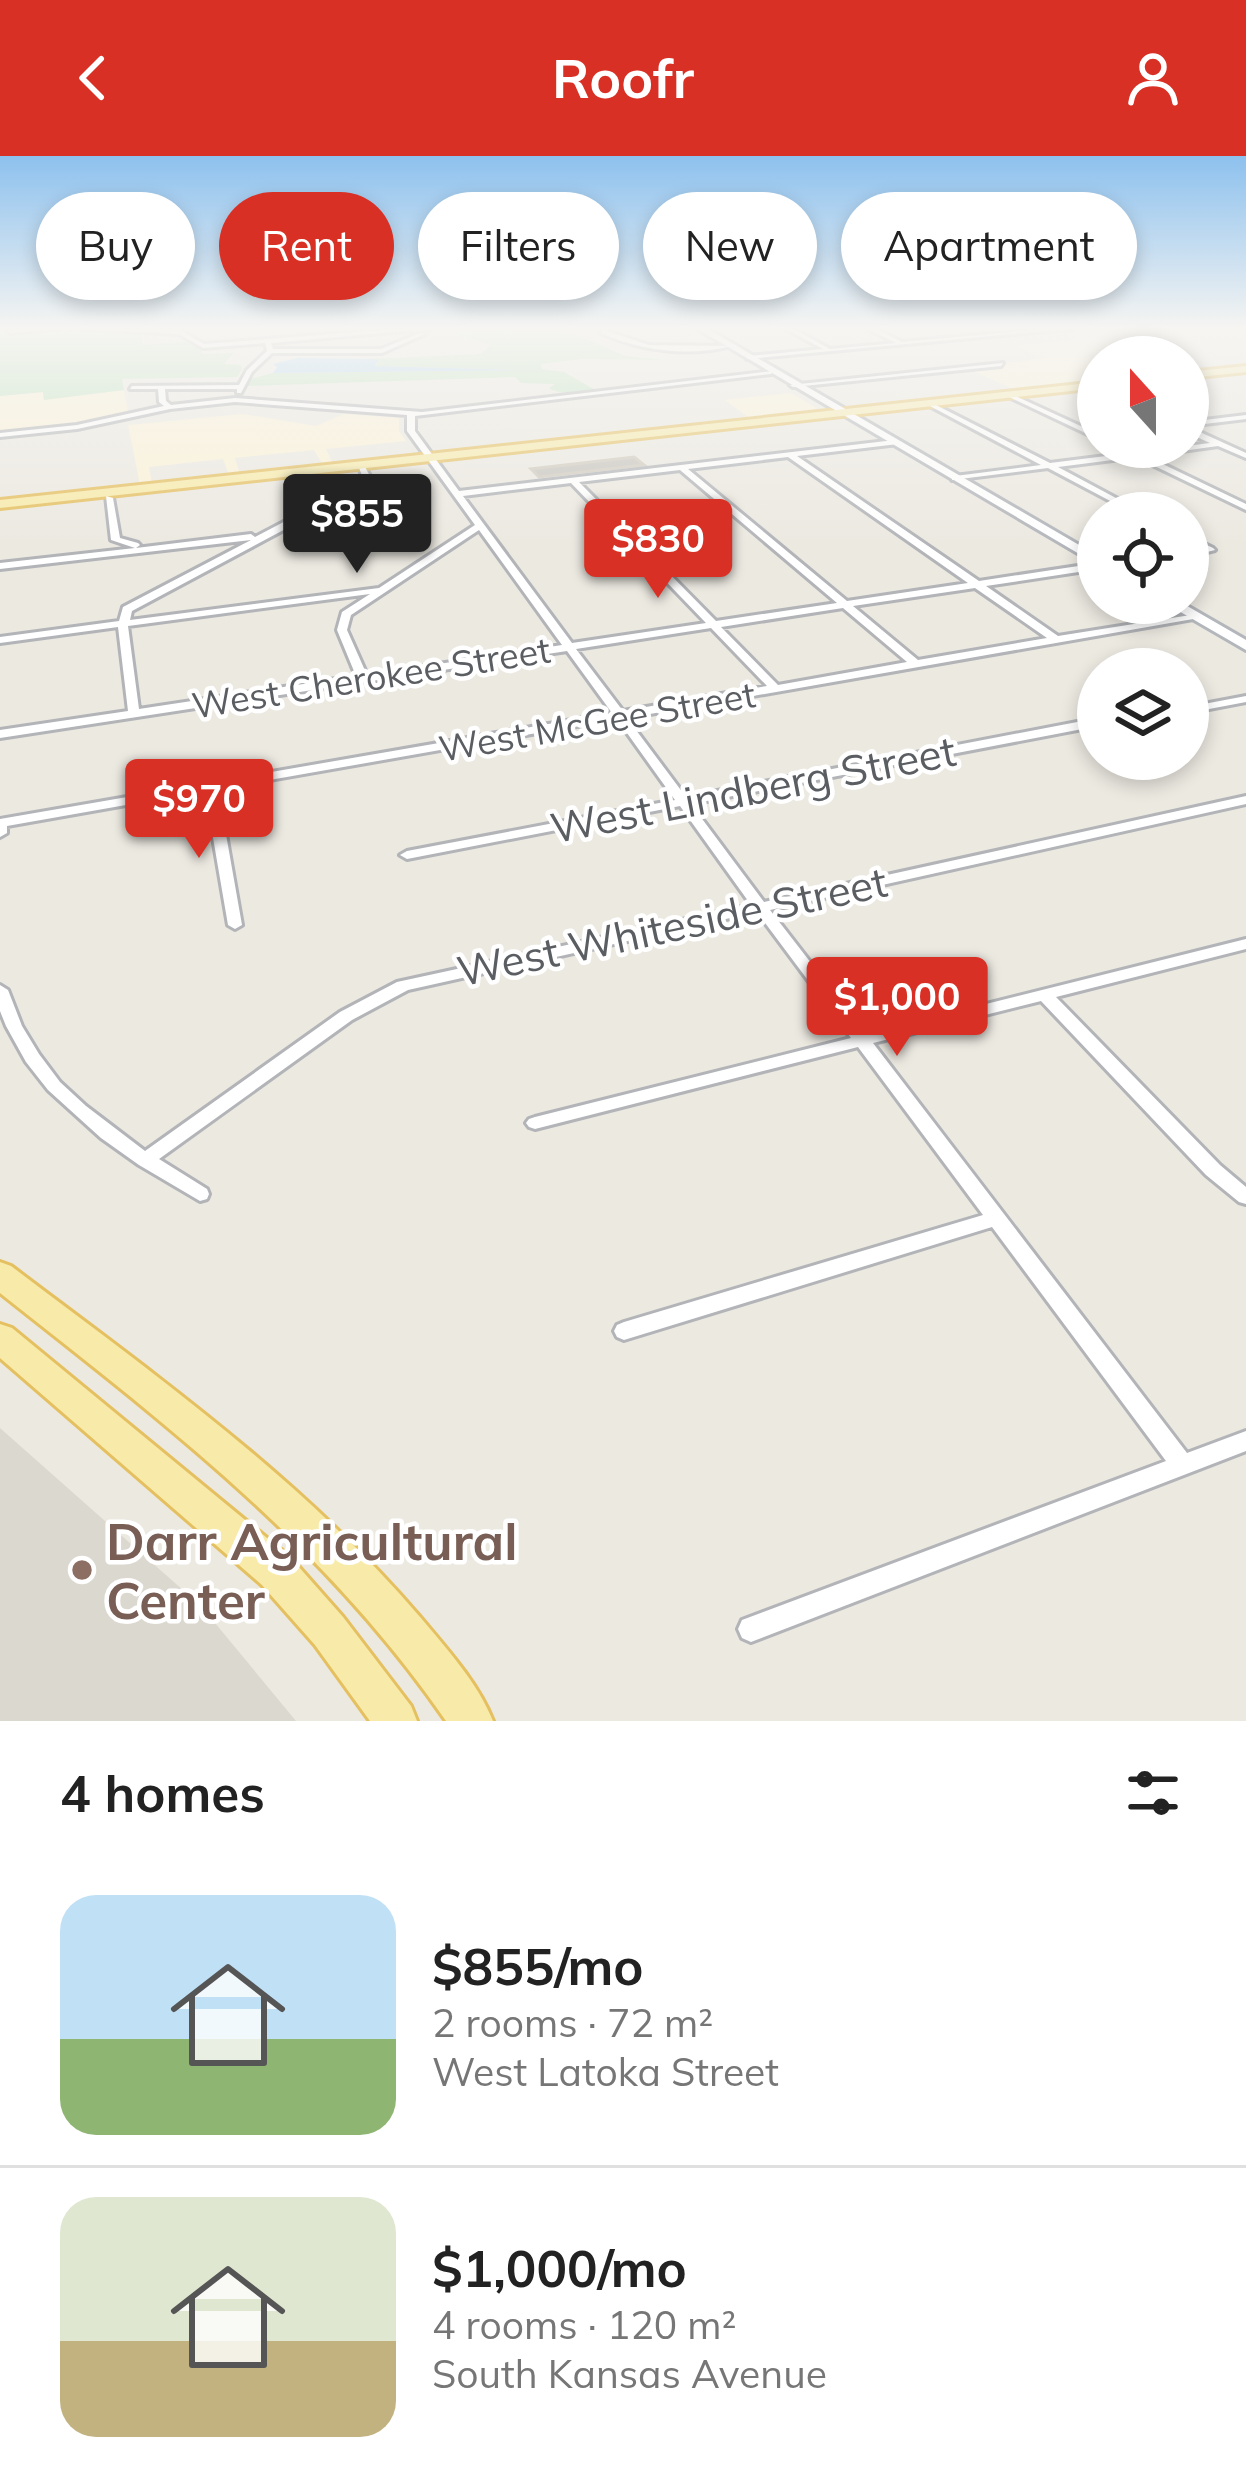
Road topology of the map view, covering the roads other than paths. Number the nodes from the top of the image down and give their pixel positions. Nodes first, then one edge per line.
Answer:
1 (166, 401) edge
2 (226, 401) edge
3 (292, 401) edge
4 (558, 401) edge
5 (821, 401) junction
6 (956, 401) edge
7 (1022, 401) edge
8 (930, 404) junction
9 (170, 407) junction
10 (882, 409) junction
11 (844, 414) junction
12 (411, 415) junction
13 (1246, 417) edge
14 (800, 419) junction
15 (1209, 423) edge
16 (1077, 427) edge
17 (872, 428) junction
18 (0, 434) edge
19 (1209, 439) edge
20 (896, 442) junction
21 (1217, 443) junction
22 (1209, 444) edge
23 (790, 455) junction
24 (1246, 456) edge
25 (432, 459) junction
26 (1077, 462) edge
27 (1051, 466) junction
28 (362, 467) junction
29 (681, 467) junction
30 (1165, 468) edge
31 (955, 478) junction
32 (573, 480) junction
33 (1100, 492) edge
34 (457, 494) junction
35 (103, 496) junction
36 (0, 505) edge
37 (1246, 507) edge
38 (481, 525) junction
39 (266, 535) junction
40 (150, 548) junction
41 (1077, 551) edge
42 (0, 566) edge
43 (184, 566) junction
44 (1077, 567) edge
45 (976, 584) junction
46 (377, 590) junction
47 (845, 604) junction
48 (126, 616) junction
49 (1148, 624) edge
50 (1207, 624) edge
51 (713, 625) junction
52 (0, 640) edge
53 (1057, 640) junction
54 (1246, 646) edge
55 (571, 647) junction
56 (917, 665) junction
57 (363, 679) junction
58 (776, 689) junction
59 (1246, 699) edge
60 (1209, 706) edge
61 (134, 713) junction
62 (623, 718) junction
63 (1077, 726) edge
64 (0, 734) edge
65 (211, 788) junction
66 (1246, 800) edge
67 (684, 802) junction
68 (1, 823) edge
69 (0, 833) edge
70 (407, 855) dead end
71 (761, 908) junction
72 (236, 925) dead end
73 (1237, 946) edge
74 (1246, 963) edge
75 (0, 990) edge
76 (1045, 995) junction
77 (862, 1040) junction
78 (535, 1123) dead end
79 (145, 1160) junction
80 (200, 1194) dead end
81 (1246, 1197) edge
82 (998, 1218) junction
83 (0, 1276) edge
84 (624, 1330) dead end
85 (0, 1338) edge
86 (1246, 1441) edge
87 (1184, 1465) junction
88 (751, 1629) dead end
89 (396, 1721) edge
90 (472, 1721) edge

1 - 9 street
2 - 9 street
3 - 12 street
4 - 12 street
5 - 10 main road
5 - 11 street
5 - 14 main road
6 - 8 main road
7 - 16 street
8 - 10 main road
8 - 27 street
9 - 18 street
10 - 11 main road
10 - 17 main road
11 - 14 main road
11 - 17 street
12 - 25 street
13 - 15 street
14 - 25 main road
17 - 20 street
19 - 21 street
20 - 23 street
20 - 31 street
21 - 22 street
21 - 24 street
23 - 29 street
23 - 45 street
25 - 28 main road
25 - 34 street
26 - 27 street
27 - 31 street
27 - 33 street
28 - 35 main road
28 - 39 street
29 - 32 street
29 - 47 street
30 - 37 street
31 - 41 street
32 - 34 street
32 - 51 street
34 - 38 street
35 - 36 main road
35 - 40 street
38 - 46 street
38 - 55 street
39 - 40 street
39 - 43 street
40 - 42 street
40 - 43 street
43 - 48 street
44 - 45 street, West Cherokee Street
45 - 47 street, West Cherokee Street
45 - 53 street
46 - 48 street
46 - 57 street
47 - 51 street, West Cherokee Street
47 - 56 street
48 - 52 street
48 - 61 street
49 - 53 street, West McGee Street
50 - 54 street
51 - 55 street, West Cherokee Street
51 - 58 street
53 - 56 street, West McGee Street
55 - 57 street, West Cherokee Street
55 - 62 street
56 - 58 street, West McGee Street
57 - 61 street, West Cherokee Street
58 - 62 street, West McGee Street
59 - 60 street
61 - 64 street, West Cherokee Street
62 - 65 street, West McGee Street
62 - 67 street
63 - 67 street, West Lindberg Street
65 - 68 street, West McGee Street
65 - 72 street
66 - 71 street, West Whiteside Street
67 - 70 street, West Lindberg Street
67 - 71 street
68 - 69 street
71 - 77 street
71 - 79 street, West Whiteside Street
73 - 74 street
73 - 76 street
75 - 79 street
76 - 77 street
76 - 81 street
77 - 78 street
77 - 82 street
79 - 80 street
82 - 84 street
82 - 87 street
83 - 90 main road
85 - 89 main road
86 - 87 street
87 - 88 street

